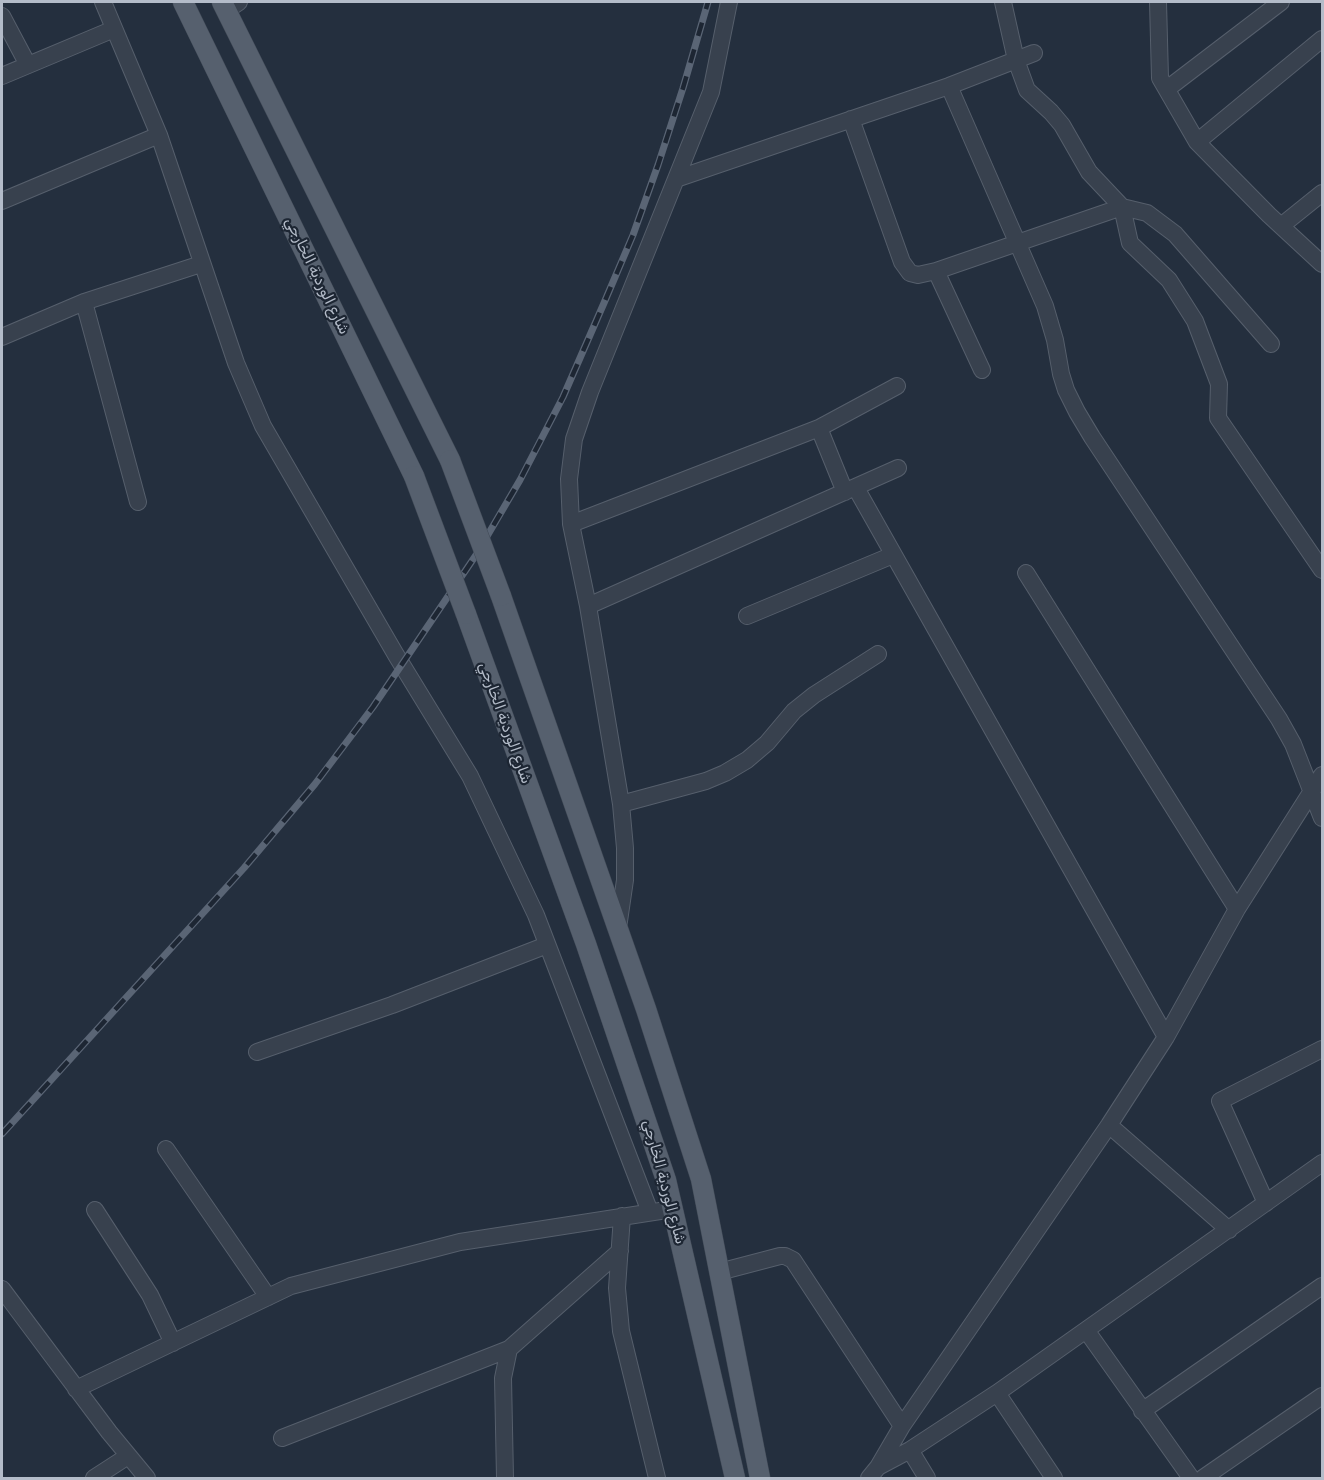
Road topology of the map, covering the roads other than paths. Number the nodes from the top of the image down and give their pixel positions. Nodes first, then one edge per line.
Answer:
1 (103, 2) edge
2 (183, 2) edge
3 (729, 2) edge
4 (1003, 2) edge
5 (1158, 2) edge
6 (1281, 2) edge
7 (229, 4) edge
8 (2, 16) edge
9 (114, 29) junction
10 (1323, 39) edge
11 (1034, 53) dead end
12 (1016, 60) junction
13 (28, 65) junction
14 (2, 76) edge
15 (949, 86) junction
16 (1167, 89) junction
17 (851, 119) junction
18 (159, 135) junction
19 (1197, 142) junction
20 (676, 179) junction
21 (1323, 193) edge
22 (2, 201) edge
23 (1122, 207) junction
24 (1281, 226) junction
25 (1015, 242) junction
26 (201, 264) junction
27 (1323, 264) edge
28 (936, 271) junction
29 (84, 302) junction
30 (2, 337) edge
31 (1271, 344) dead end
32 (982, 370) dead end
33 (897, 386) dead end
34 (819, 428) junction
35 (898, 468) dead end
36 (851, 490) junction
37 (138, 502) dead end
38 (571, 524) junction
39 (893, 555) junction
40 (1323, 570) edge
41 (1026, 573) dead end
42 (588, 606) junction
43 (747, 615) dead end
44 (878, 654) dead end
45 (1323, 775) edge
46 (1311, 792) junction
47 (621, 804) junction
48 (1323, 818) edge
49 (1237, 909) junction
50 (618, 932) junction
51 (547, 945) junction
52 (1166, 1037) junction
53 (1323, 1049) edge
54 (257, 1052) dead end
55 (1108, 1125) junction
56 (166, 1149) dead end
57 (1323, 1163) edge
58 (701, 1179) junction
59 (666, 1180) junction
60 (1266, 1203) junction
61 (673, 1209) junction
62 (95, 1210) dead end
63 (650, 1212) junction
64 (622, 1216) junction
65 (1229, 1230) junction
66 (620, 1251) junction
67 (683, 1254) junction
68 (718, 1265) junction
69 (1323, 1286) edge
70 (2, 1289) edge
71 (268, 1297) junction
72 (1086, 1330) junction
73 (173, 1343) junction
74 (509, 1349) junction
75 (76, 1389) junction
76 (997, 1393) junction
77 (1323, 1396) edge
78 (1142, 1411) junction
79 (902, 1426) junction
80 (282, 1438) dead end
81 (910, 1450) junction
82 (128, 1456) junction
83 (873, 1473) edge
84 (94, 1479) edge
85 (147, 1479) edge
86 (505, 1479) edge
87 (657, 1479) edge
88 (735, 1479) edge
89 (760, 1479) edge
90 (927, 1479) edge
91 (1054, 1479) edge
92 (1191, 1479) edge
93 (1203, 1479) edge

1 - 9 street
2 - 59 main road, شارع الوردية الخارجي, bridge
3 - 20 street
4 - 12 street
5 - 16 street
6 - 16 street
7 - 50 main road, bridge
8 - 13 street
9 - 13 street
9 - 18 street
10 - 19 street
11 - 12 street
12 - 15 street
12 - 23 street
13 - 14 street
15 - 17 street
15 - 25 street
16 - 19 street
17 - 20 street
17 - 28 street
18 - 22 street
18 - 26 street
19 - 24 street
20 - 38 street
21 - 24 street
23 - 25 street
23 - 31 street
23 - 40 street
24 - 27 street
25 - 28 street
25 - 46 street
26 - 29 street
26 - 51 street
28 - 32 street
29 - 30 street
29 - 37 street
33 - 34 street
34 - 36 street
34 - 38 street
35 - 36 street
36 - 39 street
36 - 42 street
38 - 42 street
39 - 43 street
39 - 52 street
41 - 49 street
42 - 47 street
44 - 47 street
45 - 46 street
46 - 48 street
46 - 49 street
47 - 50 street
49 - 52 street
50 - 58 main road
51 - 54 street
51 - 63 street
52 - 55 street
53 - 60 street
55 - 65 street
55 - 79 street
56 - 71 street
57 - 60 street
58 - 59 main road
58 - 68 main road
59 - 61 main road, شارع الوردية الخارجي
60 - 65 street
61 - 63 street
61 - 67 main road, شارع الوردية الخارجي
62 - 73 street
63 - 64 street
64 - 66 street
64 - 71 street
65 - 72 street
66 - 74 street
66 - 87 street
67 - 68 main road
67 - 88 main road, شارع الوردية الخارجي
68 - 79 street
68 - 89 main road
69 - 78 street
70 - 75 street
71 - 73 street
72 - 76 street
72 - 78 street
73 - 75 street
74 - 80 street
74 - 86 street
75 - 82 street
76 - 81 street
76 - 91 street
77 - 93 street
78 - 92 street
79 - 83 street
81 - 83 street
81 - 90 street
82 - 84 street
82 - 85 street

